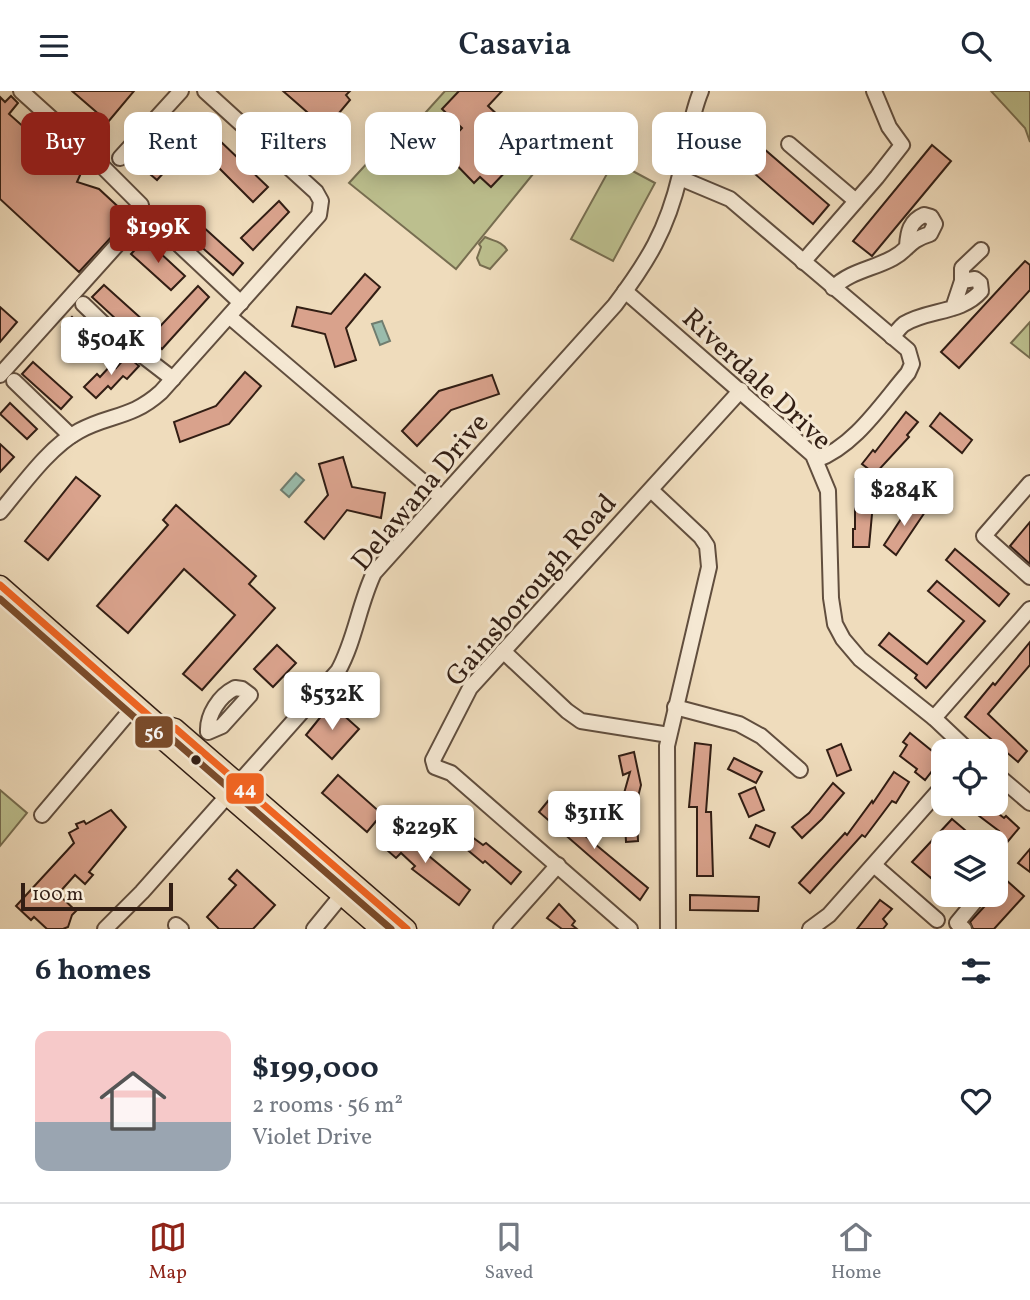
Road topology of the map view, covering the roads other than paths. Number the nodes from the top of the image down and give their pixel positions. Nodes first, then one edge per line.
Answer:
1 (21, 91) edge
2 (181, 91) edge
3 (205, 91) edge
4 (700, 91) edge
5 (874, 91) edge
6 (789, 144) dead end
7 (120, 158) dead end
8 (680, 178) junction
9 (856, 201) junction
10 (157, 224) dead end
11 (907, 246) dead end
12 (981, 250) dead end
13 (803, 262) junction
14 (962, 281) junction
15 (834, 288) junction
16 (625, 291) junction
17 (241, 303) junction
18 (83, 304) dead end
19 (953, 308) junction
20 (230, 317) junction
21 (892, 337) junction
22 (7, 378) edge
23 (173, 379) junction
24 (741, 390) junction
25 (71, 436) junction
26 (816, 460) junction
27 (1030, 483) edge
28 (651, 490) junction
29 (441, 497) junction
30 (0, 512) edge
31 (1030, 577) edge
32 (0, 585) edge
33 (1030, 609) edge
34 (503, 651) junction
35 (250, 695) dead end
36 (136, 704) junction
37 (675, 707) junction
38 (933, 718) junction
39 (212, 731) dead end
40 (668, 735) junction
41 (955, 739) edge
42 (800, 771) dead end
43 (1008, 784) edge
44 (232, 789) junction
45 (931, 800) edge
46 (1030, 803) edge
47 (42, 815) dead end
48 (558, 865) junction
49 (874, 865) junction
50 (338, 869) junction
51 (341, 896) junction
52 (970, 907) edge
53 (937, 920) dead end
54 (105, 929) edge
55 (314, 929) edge
56 (380, 929) edge
57 (407, 929) edge
58 (501, 929) edge
59 (630, 929) edge
60 (668, 929) edge
61 (810, 929) edge
62 (964, 929) edge

1 - 22 street
2 - 7 street
3 - 17 street
4 - 8 street, Delawana Drive
5 - 9 street
6 - 9 street
8 - 13 street
8 - 16 street, Delawana Drive
9 - 13 street
10 - 17 street
11 - 15 street
12 - 14 street
13 - 15 street
14 - 19 street
14 - 19 street
15 - 21 street
16 - 24 street, Riverdale Drive
16 - 29 street, Delawana Drive
17 - 20 street
18 - 23 street
19 - 21 street
20 - 23 street
20 - 29 street
21 - 26 street
22 - 25 street
23 - 25 street
24 - 26 street, Riverdale Drive
24 - 28 street, Gainsborough Road
25 - 30 street
26 - 38 street, Riverdale Drive
27 - 31 street
28 - 34 street, Gainsborough Road
28 - 37 street
29 - 44 street, Delawana Drive
32 - 36 main road
33 - 38 street
34 - 40 street
34 - 48 street, Gainsborough Road
35 - 39 street
36 - 44 main road
36 - 47 street
37 - 40 street
37 - 42 street
38 - 41 street, Riverdale Drive
40 - 60 street
43 - 46 street
44 - 50 main road
44 - 51 main road
44 - 54 street, Delawana Drive
45 - 49 street
48 - 58 street
48 - 59 street, Gainsborough Road
49 - 53 street
49 - 61 street
50 - 51 street
50 - 57 main road
51 - 55 street
51 - 56 main road
52 - 62 street

